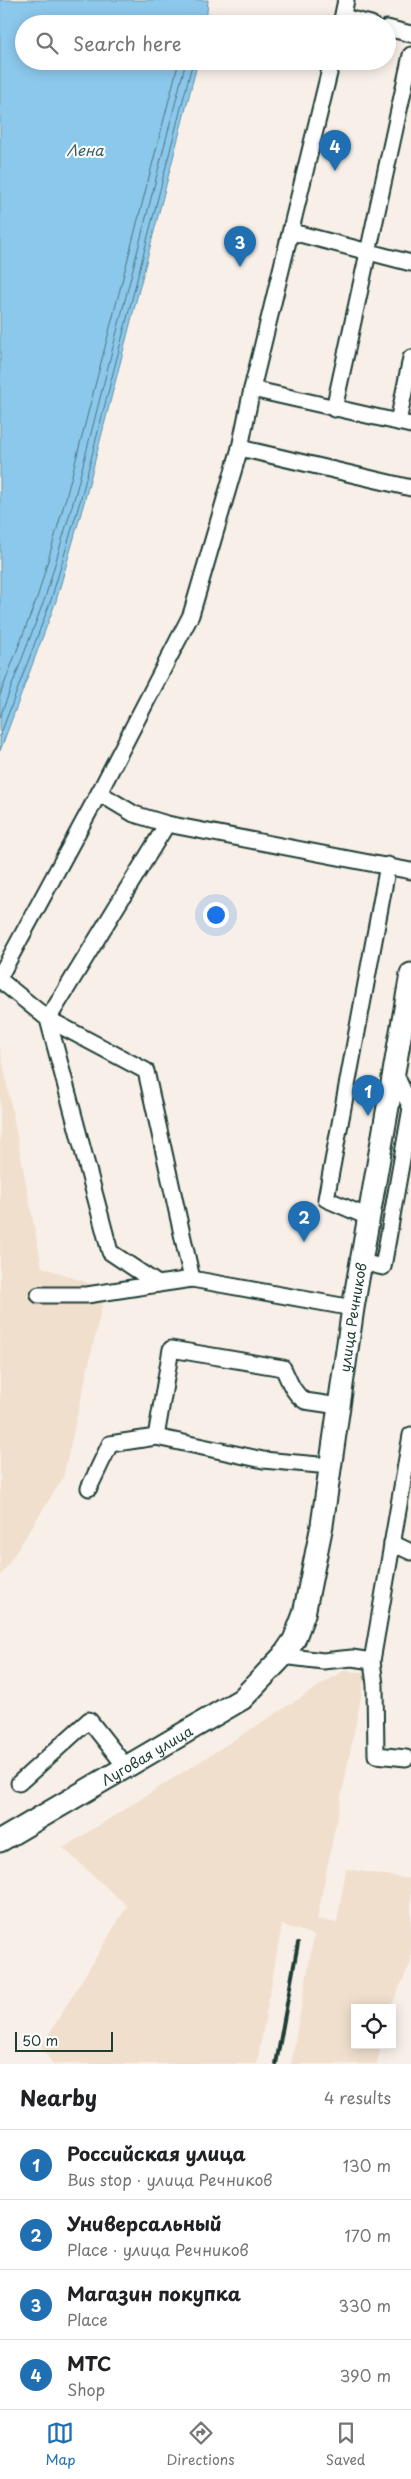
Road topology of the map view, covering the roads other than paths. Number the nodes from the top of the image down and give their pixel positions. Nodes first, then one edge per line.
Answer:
1 (346, 0) edge
2 (343, 15) edge
3 (396, 30) edge
4 (411, 34) edge
5 (411, 55) edge
6 (330, 70) edge
7 (292, 232) junction
8 (368, 252) junction
9 (411, 263) edge
10 (411, 358) edge
11 (252, 389) junction
12 (334, 409) junction
13 (404, 423) edge
14 (240, 448) junction
15 (411, 488) edge
16 (100, 793) junction
17 (167, 824) junction
18 (388, 866) junction
19 (411, 870) edge
20 (411, 974) edge
21 (0, 978) edge
22 (48, 1019) junction
23 (394, 1071) junction
24 (411, 1108) edge
25 (368, 1217) junction
26 (361, 1262) junction
27 (192, 1279) junction
28 (158, 1284) junction
29 (39, 1295) dead end
30 (353, 1308) junction
31 (339, 1406) junction
32 (411, 1435) edge
33 (156, 1437) junction
34 (330, 1466) junction
35 (89, 1488) dead end
36 (404, 1512) edge
37 (392, 1544) junction
38 (411, 1552) edge
39 (283, 1656) junction
40 (372, 1661) junction
41 (406, 1758) dead end
42 (126, 1767) junction
43 (19, 1783) dead end
44 (0, 1842) edge

1 - 2 street
3 - 4 street
5 - 8 street
6 - 7 street
7 - 8 street
7 - 11 street
8 - 9 street
8 - 12 street
10 - 13 street
11 - 12 street
11 - 14 street
12 - 13 street
14 - 15 street
14 - 16 street
16 - 17 street
16 - 21 street
17 - 18 street
17 - 22 street
18 - 19 street
18 - 25 street
20 - 23 street, улица Речников
21 - 22 street
22 - 27 street
22 - 28 street
23 - 24 street
23 - 25 street, улица Речников
24 - 26 street
25 - 26 street, улица Речников
26 - 30 street, улица Речников
27 - 28 street
27 - 30 street
28 - 29 street
30 - 31 street, улица Речников
31 - 33 street
31 - 34 street, улица Речников
32 - 36 street
33 - 34 street
33 - 35 street
34 - 39 street, улица Речников
36 - 37 street
37 - 38 street
37 - 40 street
39 - 40 street
39 - 42 street, Луговая улица
40 - 41 street
42 - 43 street
42 - 44 street, Луговая улица

